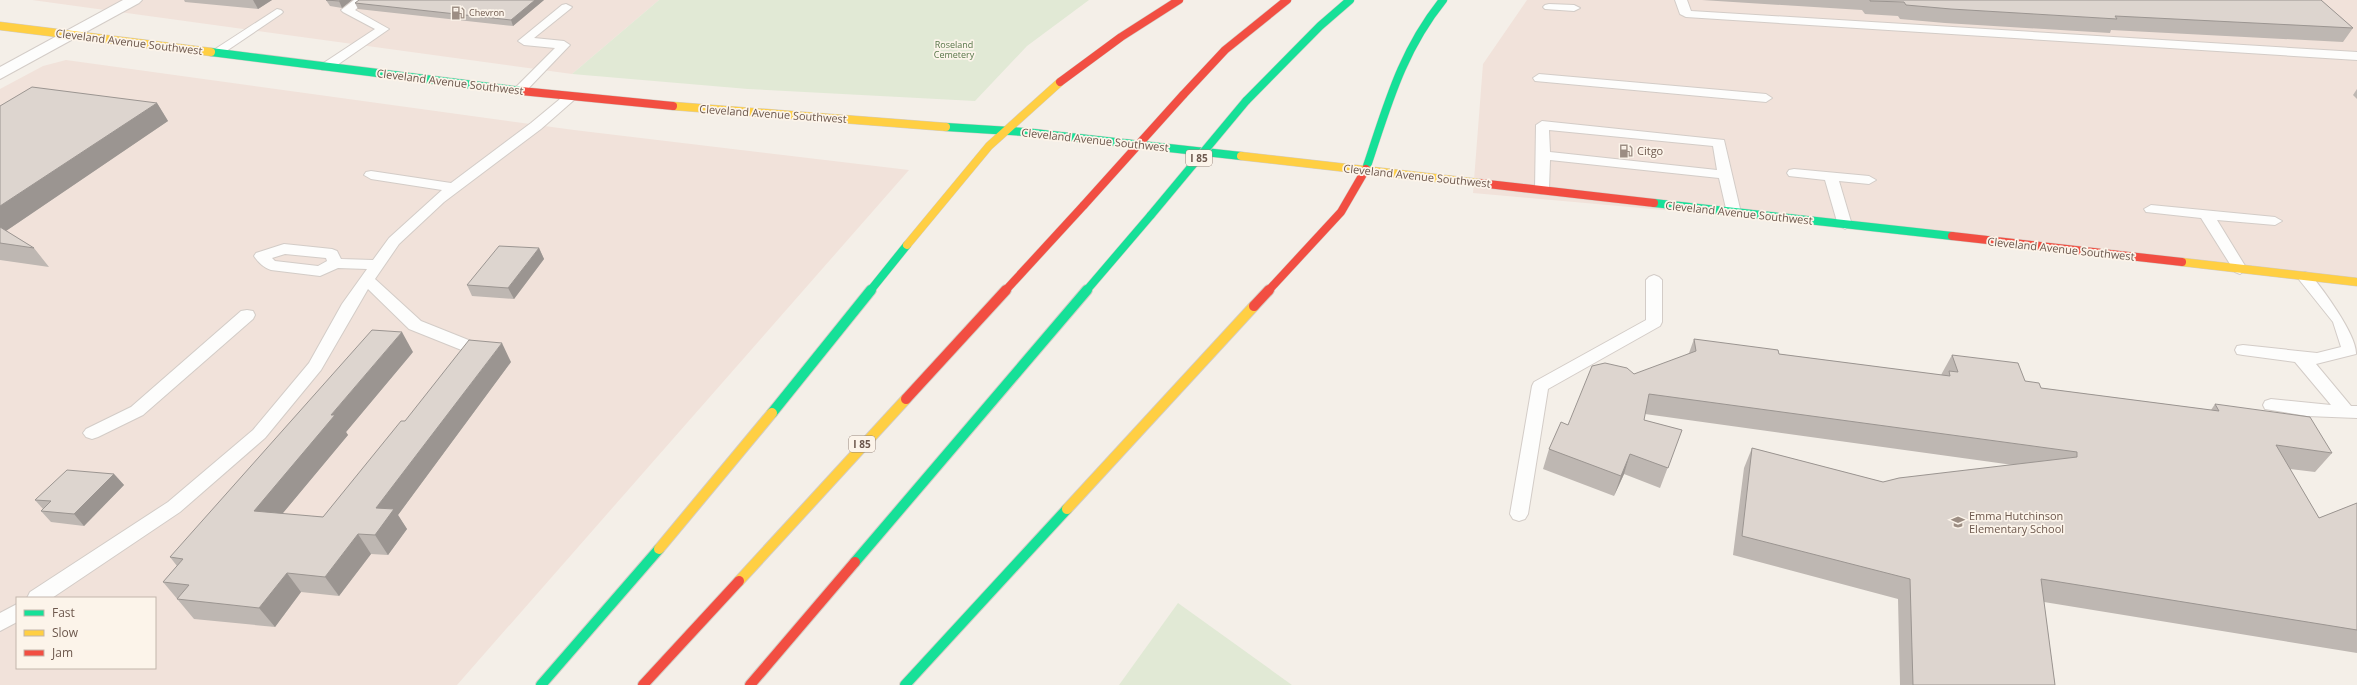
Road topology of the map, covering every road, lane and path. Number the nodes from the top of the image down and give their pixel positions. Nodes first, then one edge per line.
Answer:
1 (134, 0) edge
2 (361, 0) edge
3 (1179, 0) edge
4 (1287, 0) edge
5 (1350, 0) edge
6 (1444, 0) edge
7 (1681, 0) edge
8 (566, 7) dead end
9 (1550, 7) dead end
10 (1574, 8) dead end
11 (277, 12) dead end
12 (1673, 14) dead end
13 (1686, 14) junction
14 (0, 26) edge
15 (72, 36) junction
16 (215, 53) junction
17 (2357, 56) edge
18 (326, 67) junction
19 (0, 74) edge
20 (1539, 78) dead end
21 (519, 91) junction
22 (570, 97) junction
23 (1766, 98) dead end
24 (1003, 131) junction
25 (1542, 155) junction
26 (1365, 170) junction
27 (1794, 173) dead end
28 (1725, 174) junction
29 (371, 175) dead end
30 (1831, 176) junction
31 (1869, 180) dead end
32 (453, 188) junction
33 (1542, 190) junction
34 (2151, 209) dead end
35 (1734, 212) junction
36 (2206, 214) junction
37 (2275, 222) dead end
38 (1846, 225) junction
39 (334, 263) dead end
40 (377, 265) junction
41 (2240, 269) junction
42 (2305, 277) junction
43 (367, 280) junction
44 (1654, 280) dead end
45 (2357, 282) edge
46 (247, 315) dead end
47 (475, 349) edge
48 (2243, 350) dead end
49 (2301, 358) junction
50 (2271, 405) dead end
51 (2352, 412) edge
52 (92, 433) dead end
53 (1519, 514) dead end
54 (39, 597) edge
55 (16, 613) edge
56 (0, 623) edge
57 (541, 685) edge
58 (642, 685) edge
59 (750, 685) edge
60 (905, 685) edge

1 - 15 street
2 - 18 lane
3 - 24 main road
4 - 58 main road, I 85, bridge
5 - 59 main road, I 85, bridge
6 - 26 main road
7 - 13 lane
8 - 21 lane
9 - 10 lane
11 - 16 lane
12 - 13 lane
13 - 17 lane
14 - 15 main road, Cleveland Avenue Southwest
15 - 16 main road, Cleveland Avenue Southwest
15 - 19 street
16 - 18 main road, Cleveland Avenue Southwest
18 - 21 main road, Cleveland Avenue Southwest
20 - 23 lane
21 - 22 main road, Cleveland Avenue Southwest
22 - 24 main road, Cleveland Avenue Southwest
22 - 32 lane
24 - 26 main road, Cleveland Avenue Southwest
24 - 57 main road
25 - 28 lane
25 - 28 lane
25 - 33 lane
26 - 33 main road, Cleveland Avenue Southwest
26 - 60 main road
27 - 30 lane
28 - 35 lane
29 - 32 lane
30 - 31 lane
30 - 38 lane
32 - 40 lane
33 - 35 main road, Cleveland Avenue Southwest
34 - 36 lane
35 - 38 main road, Cleveland Avenue Southwest
36 - 37 lane
36 - 41 lane
38 - 41 main road, Cleveland Avenue Southwest
39 - 40 lane
40 - 43 lane
41 - 42 main road, Cleveland Avenue Southwest
42 - 45 main road, Cleveland Avenue Southwest
42 - 49 lane
43 - 47 lane
43 - 54 lane
44 - 53 lane
46 - 52 lane
48 - 49 lane
49 - 51 lane
50 - 51 lane
55 - 56 lane

